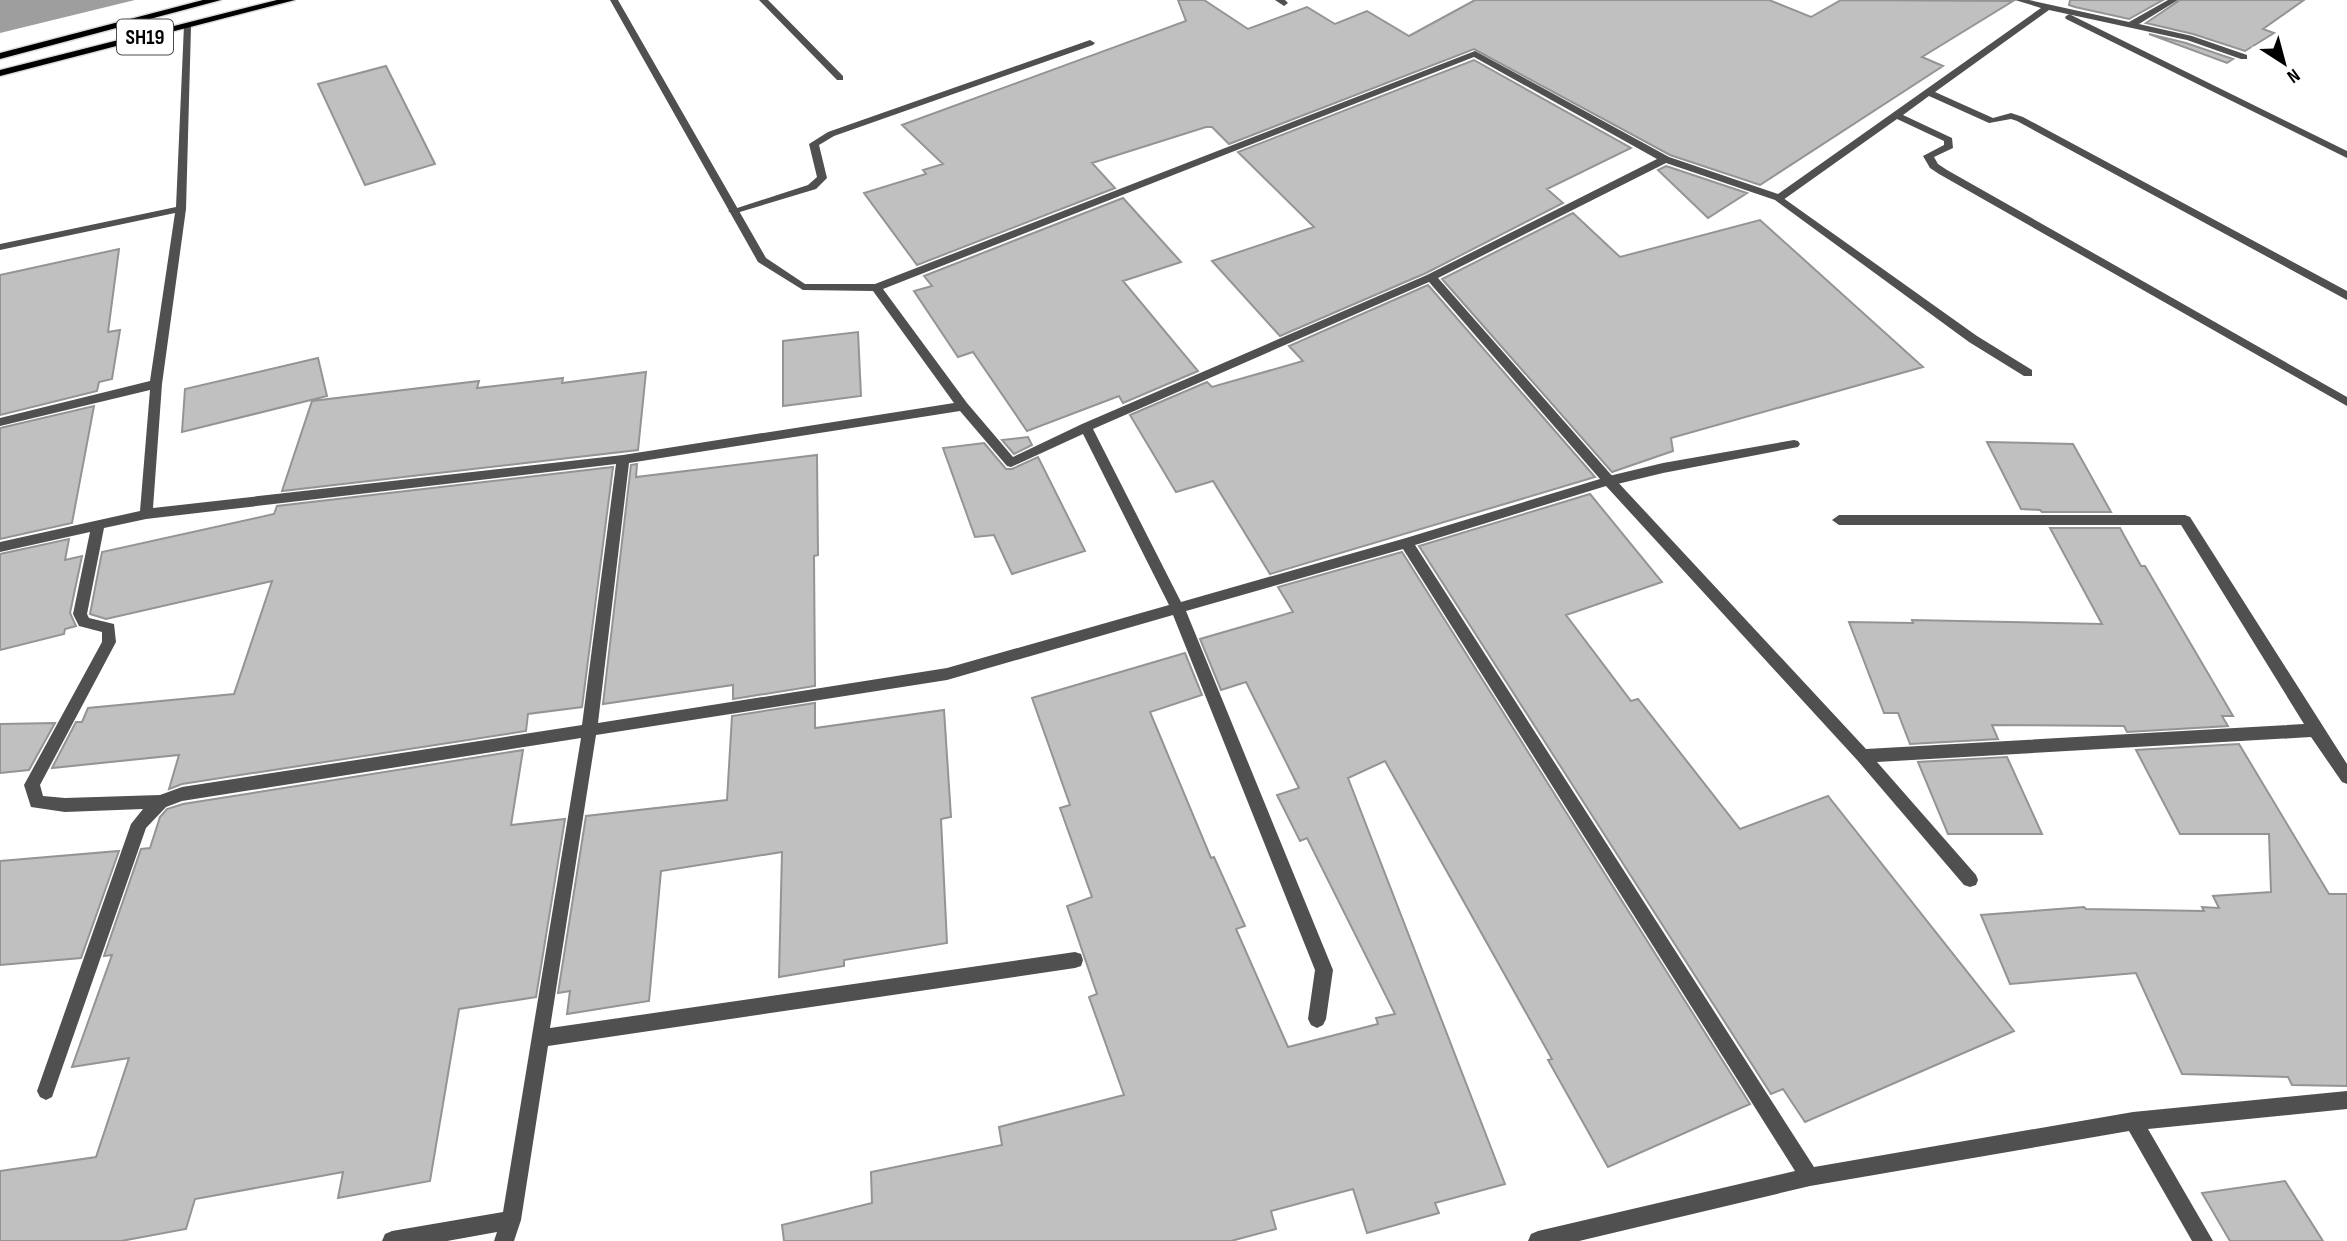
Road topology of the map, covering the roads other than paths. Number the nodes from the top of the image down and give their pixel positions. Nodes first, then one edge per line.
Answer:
1 (216, 0) edge
2 (290, 0) edge
3 (614, 0) edge
4 (762, 0) edge
5 (2019, 0) edge
6 (2174, 0) edge
7 (2048, 7) junction
8 (2131, 25) junction
9 (187, 27) junction
10 (1090, 43) dead end
11 (0, 56) edge
12 (2244, 57) dead end
13 (0, 73) edge
14 (840, 78) dead end
15 (1928, 92) junction
16 (1896, 115) junction
17 (2347, 155) edge
18 (1665, 159) junction
19 (1779, 198) junction
20 (181, 209) junction
21 (733, 211) junction
22 (0, 247) edge
23 (1431, 277) junction
24 (876, 288) junction
25 (2347, 296) edge
26 (2028, 373) dead end
27 (156, 384) junction
28 (2347, 402) edge
29 (963, 406) junction
30 (0, 422) edge
31 (1086, 427) junction
32 (1794, 444) dead end
33 (623, 459) junction
34 (1609, 481) junction
35 (146, 514) junction
36 (1839, 520) dead end
37 (98, 525) junction
38 (1406, 543) junction
39 (0, 547) edge
40 (1177, 607) junction
41 (2315, 730) junction
42 (589, 732) junction
43 (1863, 756) junction
44 (2347, 777) edge
45 (160, 802) junction
46 (1970, 880) dead end
47 (1074, 960) dead end
48 (1317, 1019) dead end
49 (542, 1038) junction
50 (46, 1091) dead end
51 (2347, 1100) edge
52 (2133, 1121) junction
53 (1810, 1177) junction
54 (512, 1220) junction
55 (391, 1241) edge
56 (504, 1241) edge
57 (1538, 1241) edge
58 (2203, 1241) edge

1 - 11 main road, SH19
2 - 9 main road, SH19
3 - 21 street
4 - 14 street
5 - 7 street
6 - 8 street
7 - 8 street
7 - 15 street
7 - 17 street
8 - 12 street
9 - 13 main road, SH19
9 - 20 street
10 - 21 street
15 - 16 street
15 - 25 street
16 - 19 street
16 - 28 street
18 - 19 street
18 - 23 street
18 - 24 street
19 - 26 street
20 - 22 street
20 - 27 street
21 - 24 street
23 - 31 street
23 - 34 street
24 - 29 street
27 - 30 street
27 - 35 street
29 - 31 street
29 - 33 street
31 - 40 street
32 - 34 street
33 - 35 street
33 - 42 street
34 - 38 street
34 - 43 street
35 - 37 street
36 - 41 street
37 - 39 street
37 - 45 street
38 - 40 street
38 - 53 street
40 - 42 street
40 - 48 street
41 - 43 street
41 - 44 street
42 - 45 street
42 - 49 street
43 - 46 street
45 - 50 street
47 - 49 street
49 - 54 street
51 - 52 street
52 - 53 street
52 - 58 street
53 - 57 street
54 - 55 street
54 - 56 street

